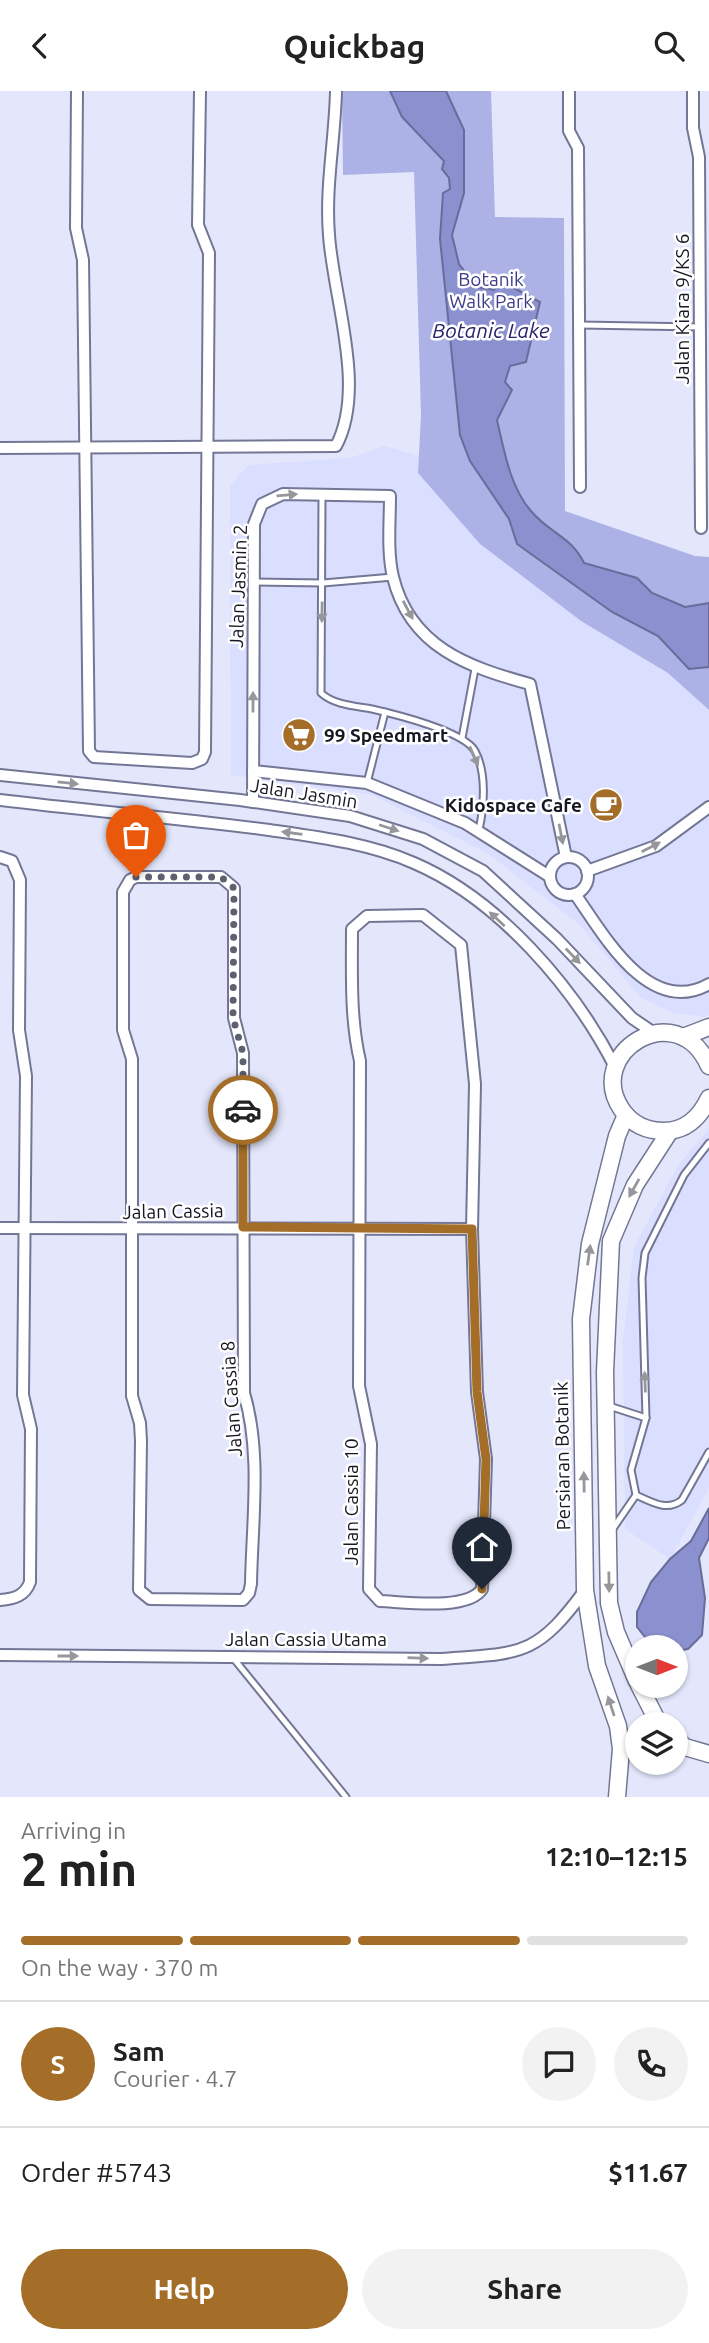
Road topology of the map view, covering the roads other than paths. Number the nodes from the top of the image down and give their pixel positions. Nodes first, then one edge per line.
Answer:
1 (77, 91) edge
2 (200, 91) edge
3 (336, 91) edge
4 (569, 91) edge
5 (693, 91) edge
6 (579, 325) junction
7 (700, 327) junction
8 (206, 446) junction
9 (0, 448) edge
10 (85, 449) junction
11 (580, 487) dead end
12 (322, 495) junction
13 (701, 528) dead end
14 (393, 577) junction
15 (254, 582) junction
16 (323, 583) junction
17 (475, 669) junction
18 (385, 712) junction
19 (462, 738) junction
20 (253, 771) junction
21 (0, 775) edge
22 (367, 783) junction
23 (0, 800) edge
24 (253, 802) junction
25 (709, 807) edge
26 (479, 830) junction
27 (0, 857) edge
28 (566, 857) junction
29 (587, 871) junction
30 (550, 876) junction
31 (575, 894) junction
32 (709, 984) edge
33 (709, 1027) edge
34 (654, 1033) junction
35 (684, 1037) junction
36 (709, 1066) edge
37 (615, 1067) junction
38 (709, 1098) edge
39 (626, 1115) junction
40 (670, 1131) junction
41 (708, 1147) edge
42 (243, 1227) junction
43 (25, 1228) junction
44 (0, 1229) edge
45 (132, 1229) junction
46 (358, 1229) junction
47 (472, 1229) junction
48 (606, 1405) junction
49 (646, 1418) junction
50 (709, 1452) edge
51 (636, 1496) junction
52 (608, 1535) junction
53 (585, 1590) junction
54 (0, 1600) edge
55 (625, 1654) joint
56 (0, 1655) edge
57 (232, 1657) junction
58 (597, 1665) junction
59 (688, 1748) edge
60 (709, 1754) edge
61 (346, 1797) edge
62 (617, 1797) edge

1 - 10 street
2 - 8 street
3 - 8 street
4 - 6 street
5 - 7 street, Jalan Kiara 9/KS 6
6 - 7 lane
6 - 11 street
7 - 13 street, Jalan Kiara 9/KS 6
8 - 10 street
8 - 10 street
9 - 10 street
12 - 14 street, Jalan Jasmin 2
15 -> 12 street, Jalan Jasmin 2
12 - 16 lane
14 - 16 lane
14 -> 17 street
15 - 16 lane
20 -> 15 street, Jalan Jasmin 2
16 -> 18 lane
17 - 19 lane
17 -> 28 street
18 - 19 lane
18 - 22 lane
19 -> 26 lane
20 - 22 street
20 - 24 street, Jalan Jasmin 2
21 -> 24 street, Jalan Jasmin
22 - 26 street
37 -> 23 street
24 -> 34 street, Jalan Jasmin
29 -> 25 street
26 - 30 street
27 - 43 street
28 - 29 street
28 - 30 street
29 - 31 street
30 - 31 street
31 - 32 street
33 - 35 main road
34 - 35 main road
34 - 37 main road
35 - 36 main road
37 - 39 main road
38 - 40 main road
39 - 40 main road
53 -> 39 main road, Persiaran Botanik
40 -> 48 main road
49 -> 41 lane
42 - 45 street, Jalan Cassia
42 - 45 street
42 - 45 street, Jalan Cassia 8
42 - 46 street, Jalan Cassia
43 - 44 street, Jalan Cassia
43 - 45 street, Jalan Cassia
43 - 54 street
46 - 47 street, Jalan Cassia
46 - 47 street, Jalan Cassia 10
46 - 47 street, Jalan Cassia 10
48 - 49 lane
48 - 52 main road
49 - 51 lane
50 - 51 lane
51 - 52 lane
52 -> 55 main road
57 -> 53 street, Jalan Cassia Utama
53 - 58 main road, Persiaran Botanik
55 - 58 main road
56 -> 57 street, Jalan Cassia Utama
57 - 61 lane
62 -> 58 main road, Persiaran Botanik
59 - 60 main road

